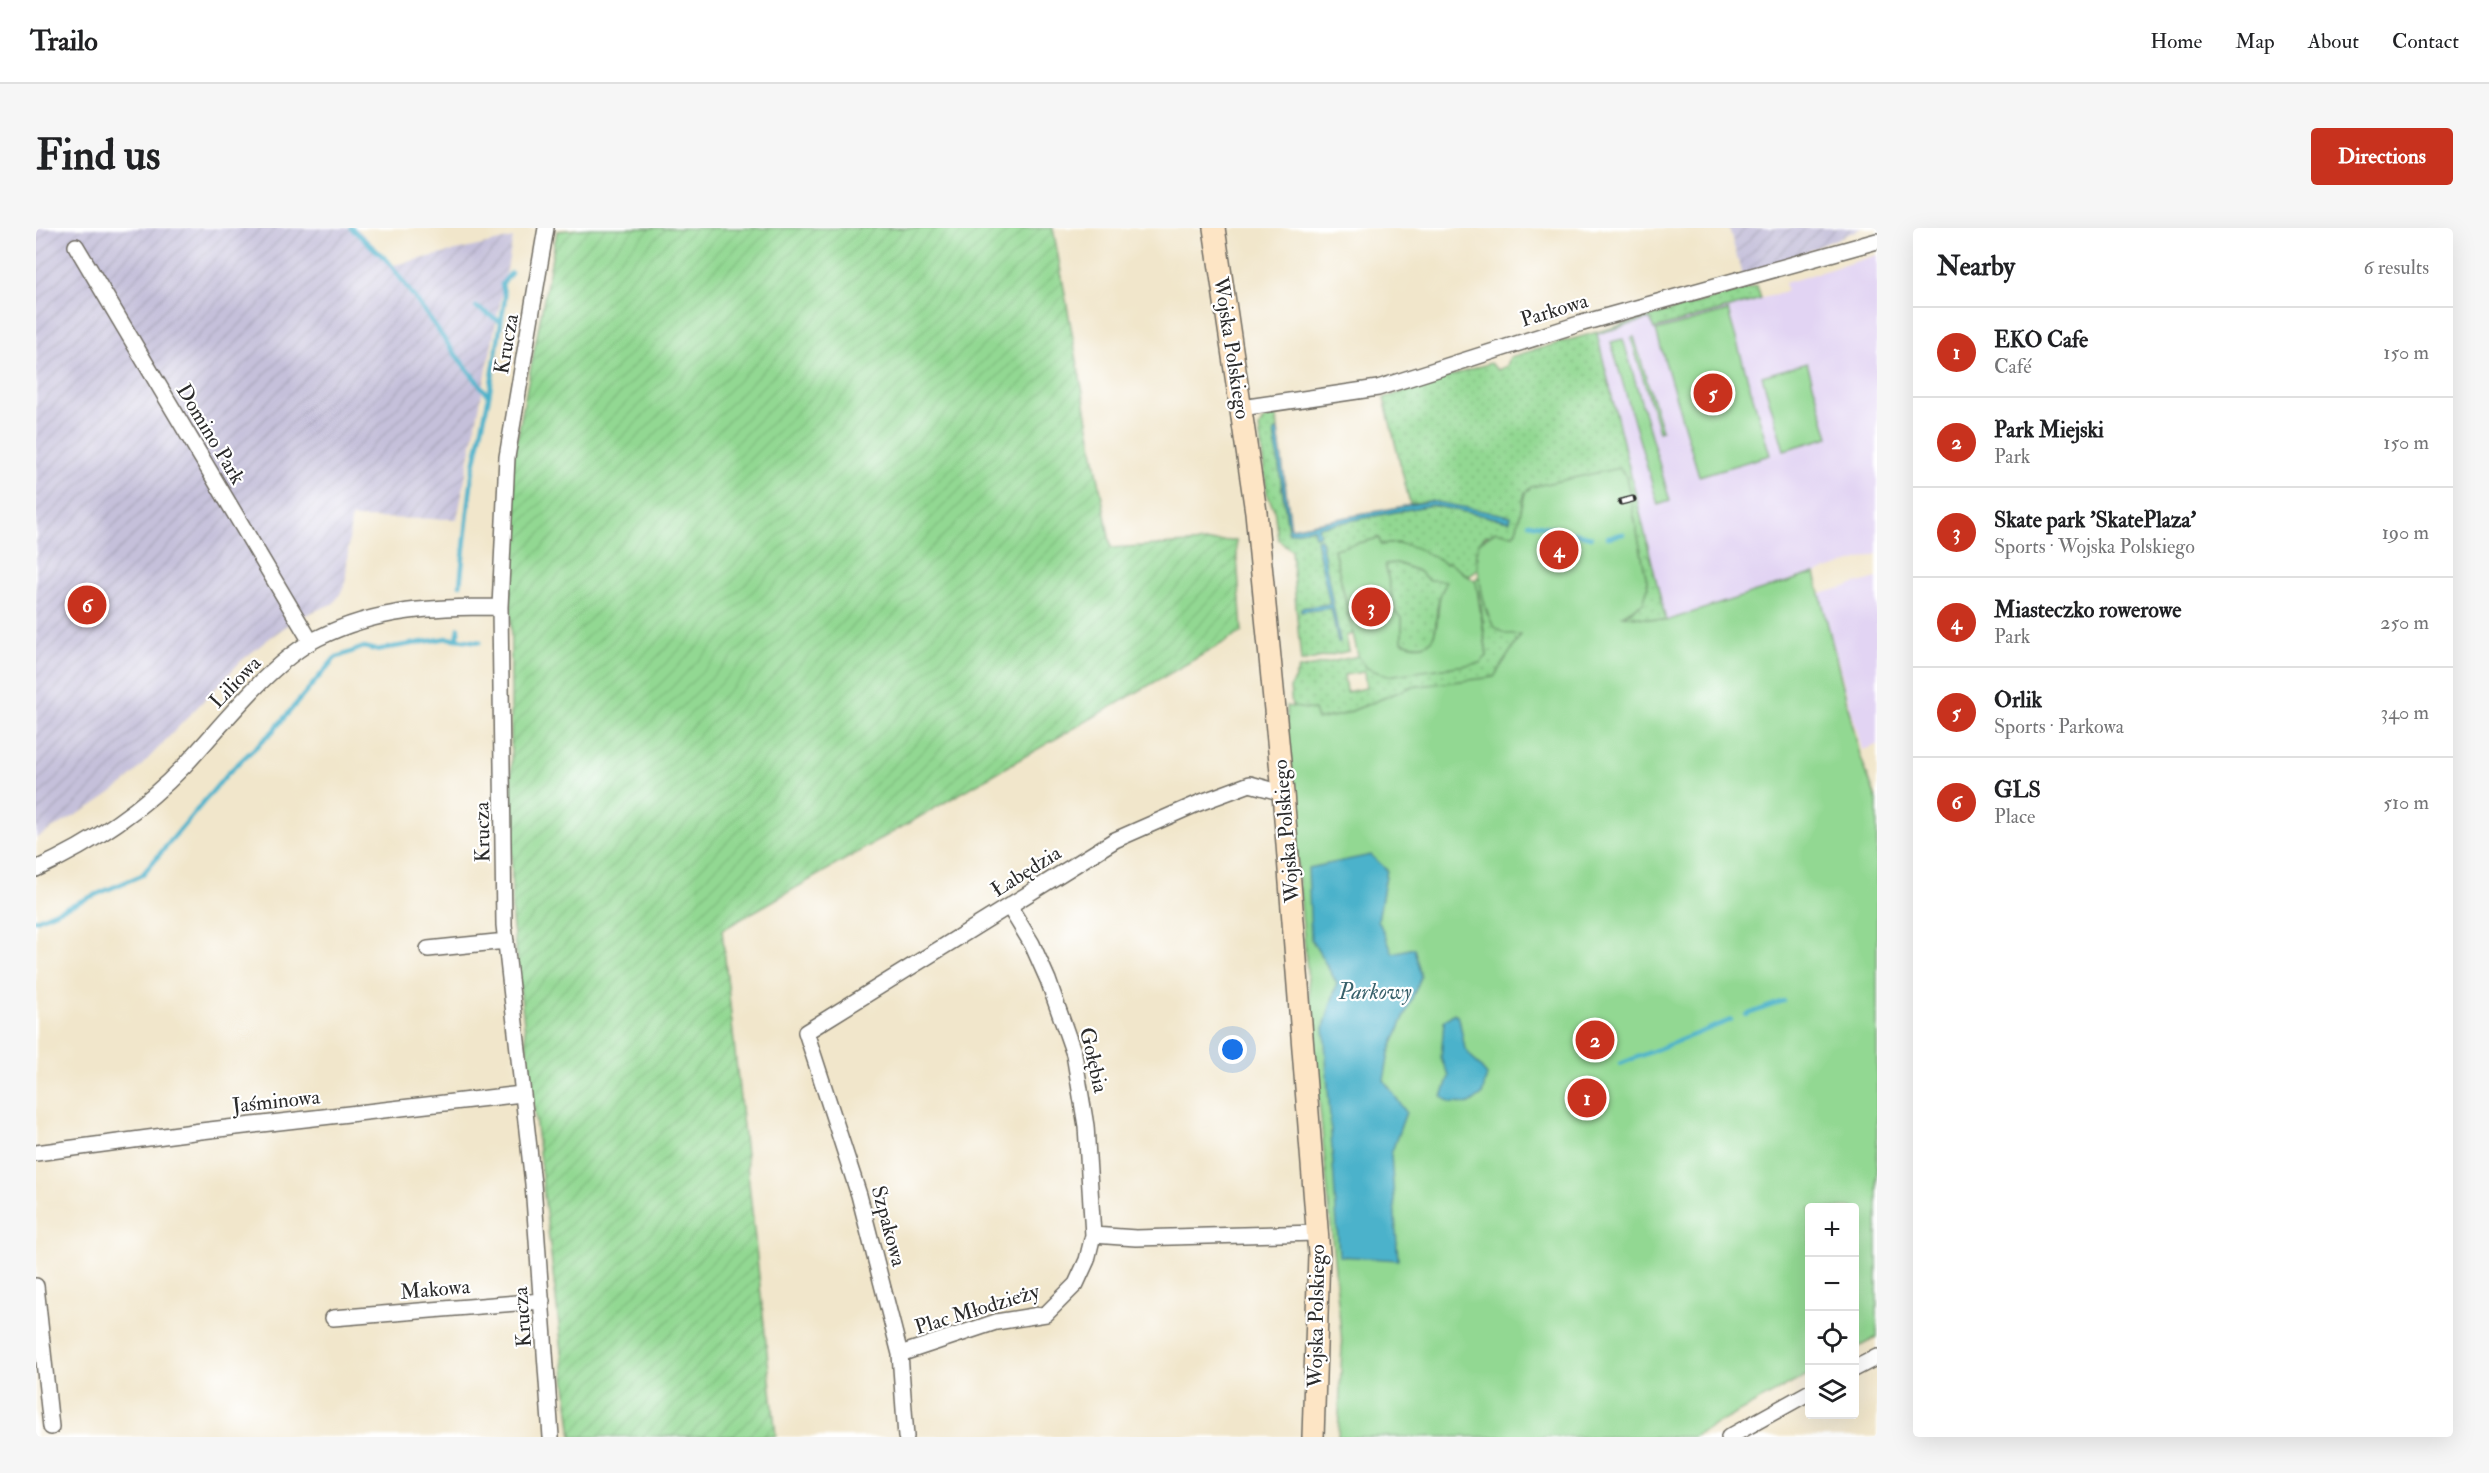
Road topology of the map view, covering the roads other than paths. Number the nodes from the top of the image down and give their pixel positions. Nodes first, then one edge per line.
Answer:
1 (546, 228) edge
2 (1214, 228) edge
3 (1877, 241) edge
4 (76, 246) dead end
5 (1241, 408) junction
6 (500, 607) junction
7 (311, 642) junction
8 (1283, 793) junction
9 (36, 869) edge
10 (1009, 906) junction
11 (506, 941) junction
12 (428, 949) dead end
13 (806, 1032) joint
14 (522, 1094) junction
15 (36, 1154) edge
16 (1316, 1233) junction
17 (1093, 1235) junction
18 (36, 1286) edge
19 (542, 1301) junction
20 (333, 1318) dead end
21 (900, 1354) junction
22 (1877, 1357) edge
23 (1859, 1366) edge
24 (1805, 1394) edge
25 (51, 1427) dead end
26 (551, 1437) edge
27 (906, 1437) edge
28 (1313, 1437) edge
29 (1729, 1437) edge

1 - 6 street, Krucza
2 - 5 street, Wojska Polskiego
3 - 5 street, Parkowa
4 - 7 street, Domino Park
5 - 8 street, Wojska Polskiego
6 - 7 street, Liliowa
6 - 11 street, Krucza
7 - 9 street, Liliowa
8 - 10 street, Łabędzia
8 - 16 street, Wojska Polskiego
10 - 13 street, Łabędzia
10 - 17 street, Gołębia
11 - 12 street
11 - 14 street, Krucza
13 - 21 street, Szpakowa
14 - 15 street, Jaśminowa
14 - 19 street, Krucza
16 - 17 street
16 - 28 street, Wojska Polskiego
17 - 21 street, Plac Młodzieży
18 - 25 street
19 - 20 street, Makowa
19 - 26 street, Krucza
21 - 27 street, Szpakowa
22 - 23 street
24 - 29 street

